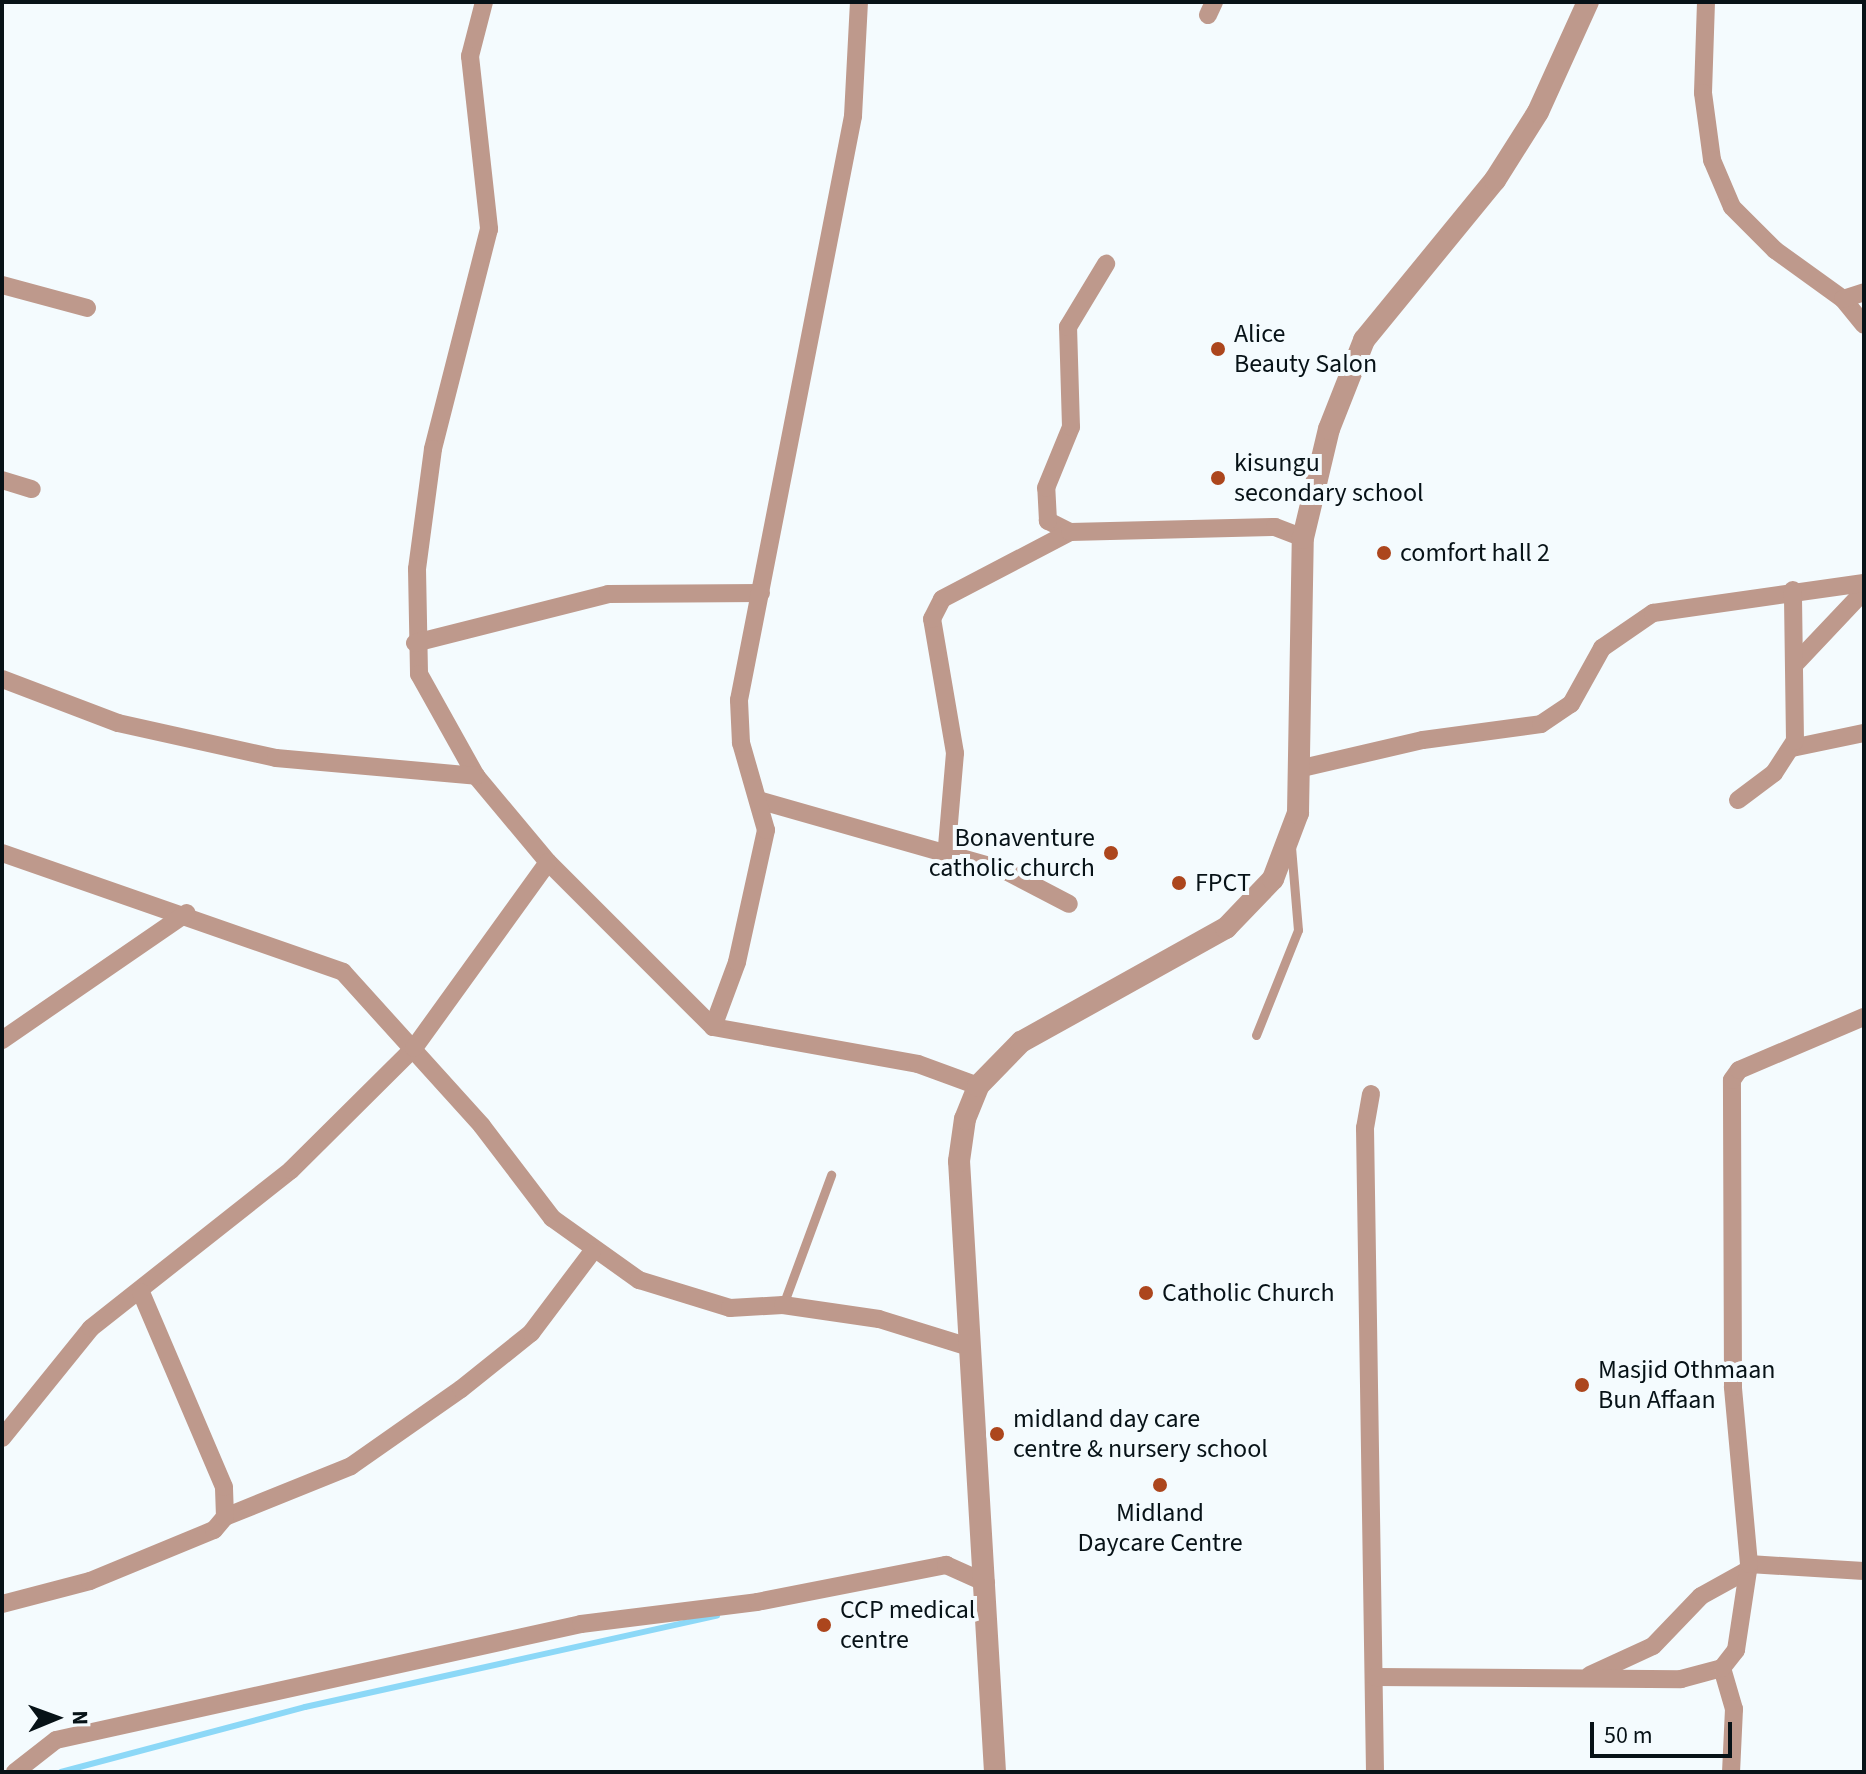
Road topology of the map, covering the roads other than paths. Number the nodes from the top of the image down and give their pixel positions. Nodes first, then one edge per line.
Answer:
1 (484, 2) edge
2 (859, 2) edge
3 (1588, 2) edge
4 (1706, 2) edge
5 (1106, 264) dead end
6 (2, 285) edge
7 (1864, 292) edge
8 (1843, 299) junction
9 (87, 308) dead end
10 (1864, 325) edge
11 (2, 480) edge
12 (32, 489) dead end
13 (1070, 532) junction
14 (1303, 538) junction
15 (1864, 583) edge
16 (1793, 590) junction
17 (1864, 591) edge
18 (761, 593) junction
19 (415, 643) junction
20 (1796, 663) junction
21 (2, 679) edge
22 (1864, 733) edge
23 (1792, 748) junction
24 (1298, 769) junction
25 (476, 776) junction
26 (758, 800) junction
27 (1738, 800) dead end
28 (1290, 845) junction
29 (2, 853) edge
30 (946, 858) junction
31 (548, 862) junction
32 (1069, 904) dead end
33 (187, 913) junction
34 (1864, 1017) edge
35 (713, 1027) junction
36 (1256, 1035) dead end
37 (2, 1040) edge
38 (414, 1048) junction
39 (978, 1086) junction
40 (1371, 1094) dead end
41 (831, 1175) dead end
42 (592, 1252) junction
43 (141, 1292) junction
44 (783, 1305) junction
45 (969, 1347) junction
46 (2, 1438) edge
47 (225, 1517) junction
48 (1748, 1567) junction
49 (1864, 1571) edge
50 (986, 1583) junction
51 (2, 1604) edge
52 (1722, 1668) junction
53 (1375, 1677) junction
54 (1584, 1678) junction
55 (15, 1772) edge
56 (995, 1772) edge
57 (1375, 1772) edge
58 (1731, 1772) edge

1 - 19 street
2 - 18 street
3 - 14 street
4 - 8 street
5 - 13 street
6 - 9 street
7 - 8 street
8 - 10 street
11 - 12 street
13 - 14 street
13 - 30 street
14 - 24 street
15 - 16 street
16 - 20 street
16 - 24 street
17 - 20 street
18 - 19 street
18 - 26 street
19 - 25 street
20 - 23 street
21 - 25 street
22 - 23 street
23 - 27 street
24 - 28 street
25 - 31 street
26 - 30 street
26 - 35 street
28 - 36 lane
28 - 39 street
29 - 33 street
30 - 32 street
31 - 35 street
31 - 38 street
33 - 37 street
33 - 38 street
34 - 48 street
35 - 39 street
38 - 42 street
38 - 43 street
39 - 45 street
40 - 53 street
41 - 44 lane
42 - 44 street
42 - 47 street
43 - 46 street
43 - 47 street
44 - 45 street
45 - 50 street
47 - 51 street
48 - 49 street
48 - 52 street
48 - 54 street
50 - 55 street
50 - 56 street
52 - 54 street
52 - 58 street
53 - 54 street
53 - 57 street

